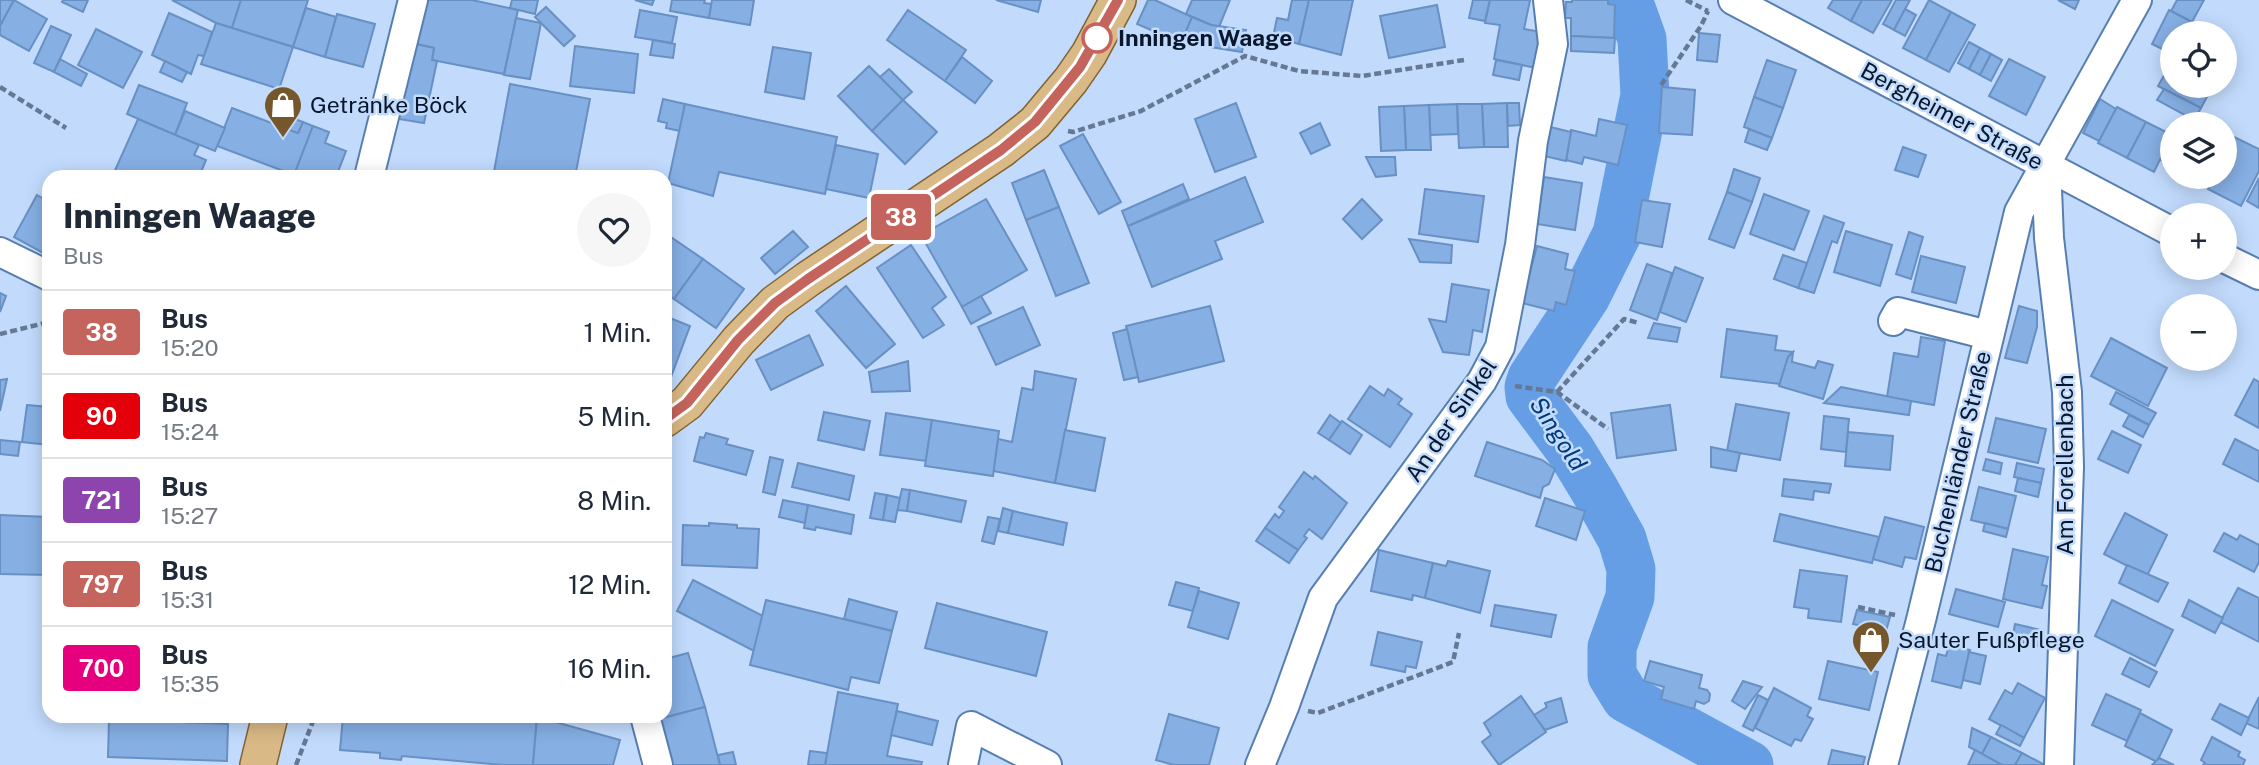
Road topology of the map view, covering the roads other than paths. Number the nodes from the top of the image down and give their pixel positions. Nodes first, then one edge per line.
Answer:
1 (412, 0) edge
2 (1118, 0) edge
3 (1548, 0) edge
4 (1733, 0) edge
5 (2137, 0) edge
6 (2046, 165) junction
7 (371, 170) edge
8 (2160, 226) edge
9 (0, 252) edge
10 (2237, 264) edge
11 (42, 273) edge
12 (2259, 275) edge
13 (1893, 321) dead end
14 (1988, 335) junction
15 (672, 414) edge
16 (268, 723) edge
17 (647, 723) edge
18 (258, 765) edge
19 (658, 765) edge
20 (963, 765) edge
21 (1047, 765) edge
22 (1260, 765) edge
23 (1883, 765) edge
24 (2059, 765) edge

1 - 7 street
2 - 15 main road
3 - 22 street, An der Sinkel
4 - 6 street, Bergheimer Straße
5 - 6 street, Buchenländer Straße
6 - 8 street, Bergheimer Straße
6 - 14 street, Buchenländer Straße
6 - 24 street, Am Forellenbach
9 - 11 street
10 - 12 street
13 - 14 street
14 - 23 street, Buchenländer Straße
16 - 18 main road
17 - 19 street
20 - 21 street

